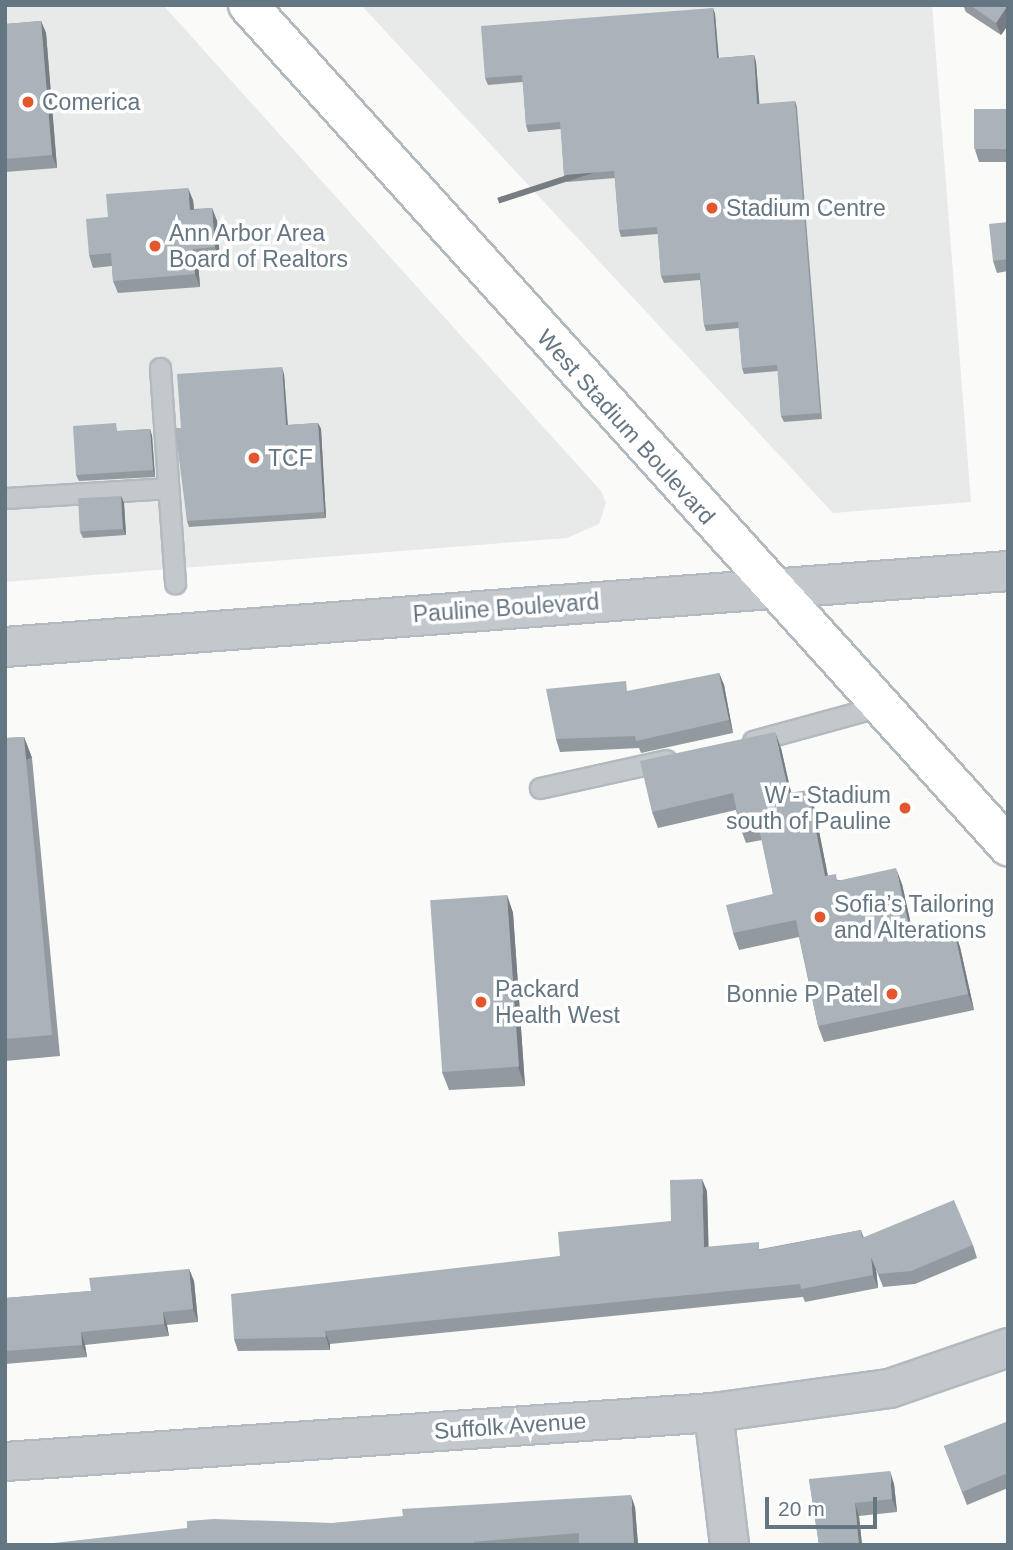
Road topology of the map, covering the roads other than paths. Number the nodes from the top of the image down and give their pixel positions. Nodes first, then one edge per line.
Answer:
1 (248, 5) edge
2 (160, 368) dead end
3 (168, 488) junction
4 (5, 498) edge
5 (1008, 571) edge
6 (175, 583) dead end
7 (773, 591) junction
8 (5, 647) edge
9 (881, 706) junction
10 (735, 745) edge
11 (683, 757) edge
12 (540, 788) dead end
13 (1008, 846) edge
14 (1008, 1347) edge
15 (713, 1412) junction
16 (5, 1461) edge
17 (729, 1545) edge

1 - 7 main road, West Stadium Boulevard
2 - 3 lane
3 - 4 lane
3 - 6 lane
5 - 7 street, Pauline Boulevard
7 - 8 street, Pauline Boulevard
7 - 9 main road, West Stadium Boulevard
9 - 10 lane
9 - 13 main road, West Stadium Boulevard
11 - 12 lane
14 - 15 street, Suffolk Avenue
15 - 16 street, Suffolk Avenue
15 - 17 street

